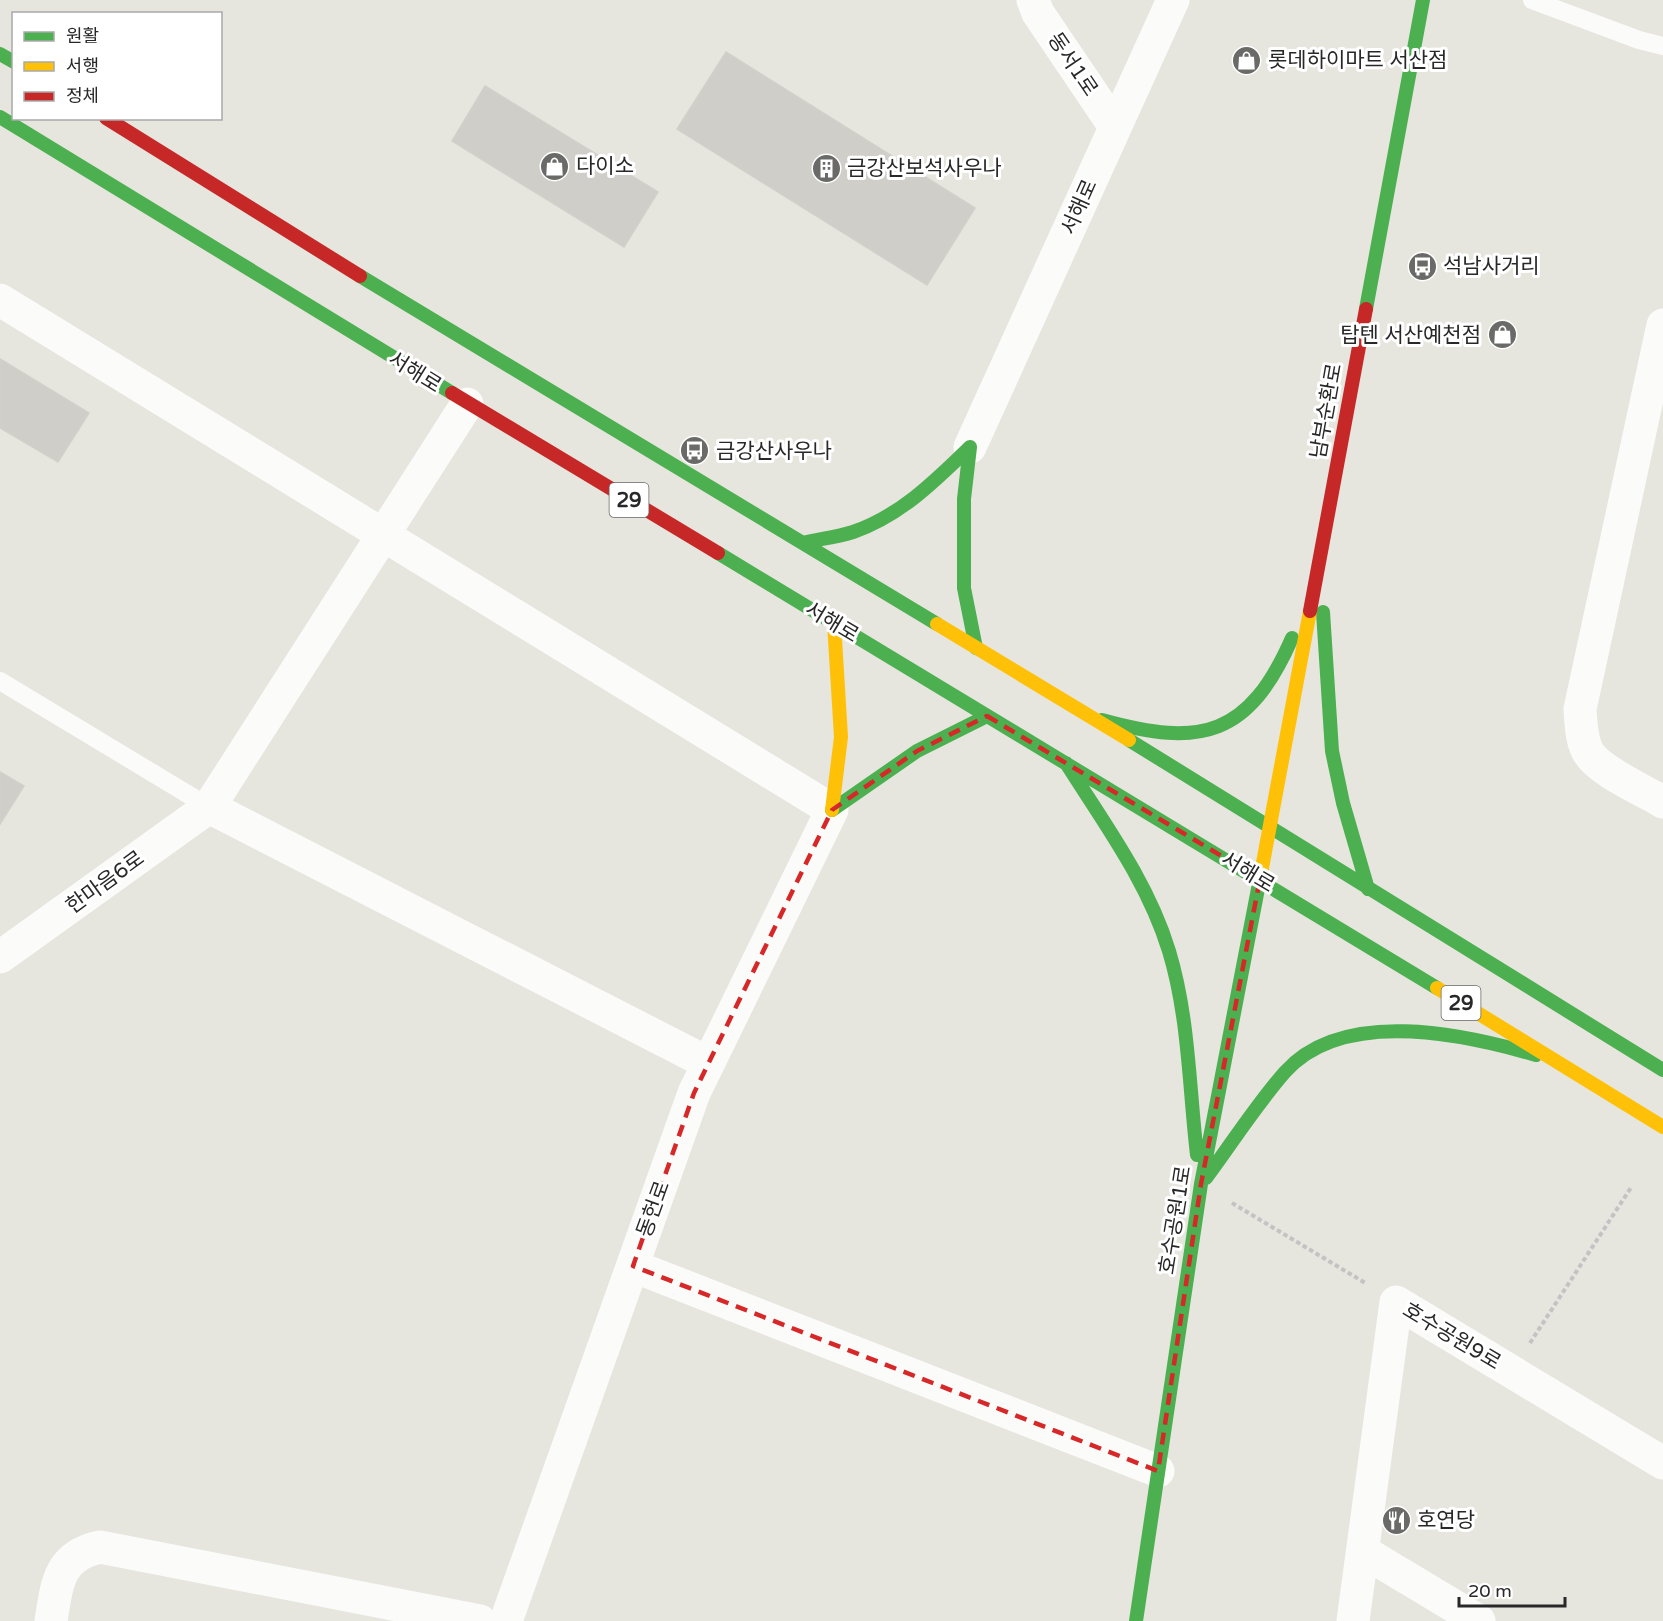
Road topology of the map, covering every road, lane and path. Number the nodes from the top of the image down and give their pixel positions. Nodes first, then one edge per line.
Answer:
1 (1033, 0) edge
2 (1173, 0) edge
3 (1423, 0) edge
4 (1532, 0) edge
5 (1663, 46) edge
6 (0, 117) edge
7 (109, 120) edge
8 (1115, 127) junction
9 (0, 300) edge
10 (1663, 325) edge
11 (467, 404) junction
12 (970, 447) junction
13 (384, 536) junction
14 (803, 543) junction
15 (1320, 560) junction
16 (834, 623) junction
17 (976, 648) junction
18 (0, 681) edge
19 (1084, 713) junction
20 (987, 716) junction
21 (1066, 763) junction
22 (1663, 802) edge
23 (209, 807) junction
24 (832, 810) junction
25 (1270, 829) junction
26 (1260, 879) junction
27 (1368, 889) junction
28 (0, 957) edge
29 (1557, 1061) junction
30 (708, 1063) junction
31 (1663, 1070) edge
32 (1663, 1127) edge
33 (1201, 1184) junction
34 (1632, 1186) dead end
35 (633, 1266) junction
36 (1396, 1302) junction
37 (1511, 1371) junction
38 (1663, 1463) edge
39 (1158, 1471) junction
40 (1364, 1552) junction
41 (51, 1621) edge
42 (480, 1621) edge
43 (506, 1621) edge
44 (1136, 1621) edge
45 (1353, 1621) edge
46 (1479, 1621) edge

1 - 8 street, 동서1로
2 - 8 street, 서해로
3 - 15 main road, 남부순환로
4 - 5 lane
6 - 11 main road, 서해로 / 29
7 - 14 main road, 29
8 - 12 street, 서해로
9 - 13 street
10 - 22 street
11 - 13 street
11 - 16 main road, 서해로 / 29
12 - 14 main road
12 - 17 main road
13 - 23 street
13 - 24 street
14 - 17 main road, 29
15 - 19 main road
15 - 25 main road, 남부순환로
15 - 27 main road
16 - 20 main road, 서해로 / 29
16 - 24 main road
17 - 19 main road, 29
18 - 23 lane
19 - 25 main road, 29
20 - 21 main road, 서해로 / 29
20 - 24 main road
21 - 26 main road, 서해로 / 29
21 - 33 main road
23 - 28 street, 한마음6로
23 - 30 street
24 - 30 street, 동헌로
25 - 26 main road, 호수공원1로
25 - 27 main road, 29
26 - 29 main road, 서해로 / 29
26 - 33 main road, 호수공원1로
27 - 31 main road, 29
29 - 32 main road, 서해로 / 29
29 - 33 main road
30 - 35 street, 동헌로
33 - 36 path
33 - 39 main road, 호수공원1로
34 - 37 path
35 - 39 street
35 - 43 street, 동헌로
36 - 37 street, 호수공원9로
36 - 40 street, 호수공원9로
37 - 38 street, 호수공원9로
39 - 44 main road, 호수공원1로
40 - 45 street, 호수공원9로
40 - 46 street
41 - 42 street

